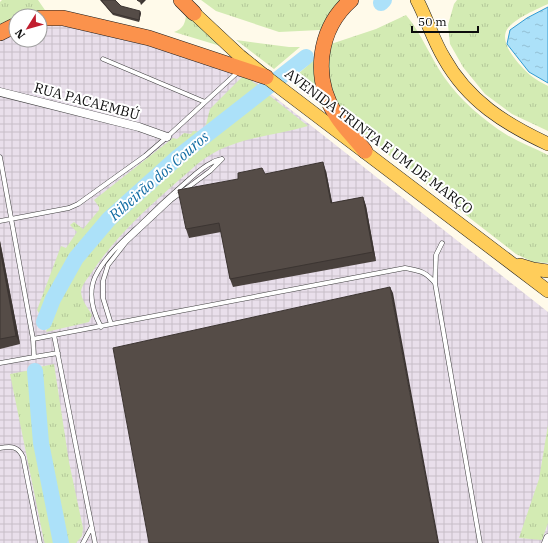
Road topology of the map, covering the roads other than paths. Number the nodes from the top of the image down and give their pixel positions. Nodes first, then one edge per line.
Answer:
1 (181, 0) edge
2 (350, 0) edge
3 (417, 0) edge
4 (194, 13) joint
5 (48, 18) edge
6 (103, 59) dead end
7 (242, 68) junction
8 (268, 78) junction
9 (0, 92) edge
10 (205, 102) junction
11 (167, 137) junction
12 (548, 144) edge
13 (365, 151) junction
14 (0, 157) edge
15 (11, 219) junction
16 (0, 221) edge
17 (442, 243) dead end
18 (512, 263) junction
19 (548, 271) edge
20 (435, 283) junction
21 (548, 291) edge
22 (111, 324) junction
23 (101, 327) junction
24 (54, 335) junction
25 (33, 339) junction
26 (58, 353) junction
27 (34, 358) junction
28 (0, 363) edge
29 (0, 448) edge
30 (92, 528) junction
31 (548, 538) edge
32 (40, 543) edge
33 (83, 543) edge
34 (95, 543) edge
35 (480, 543) edge
36 (546, 543) edge

1 - 4 highway
2 - 13 highway
3 - 12 main road
4 - 8 main road, AVENIDA TRINTA E UM DE MARÇO
5 - 7 highway
6 - 10 lane
7 - 8 highway
7 - 10 lane
8 - 13 main road, AVENIDA TRINTA E UM DE MARÇO
9 - 11 street, RUA PACAEMBÚ
10 - 11 lane
11 - 15 lane
13 - 18 main road, AVENIDA TRINTA E UM DE MARÇO
14 - 15 lane
15 - 16 lane
15 - 25 lane
17 - 20 lane
18 - 19 main road
18 - 21 main road, AVENIDA TRINTA E UM DE MARÇO
20 - 22 lane
20 - 35 lane
22 - 23 lane
22 - 23 lane
23 - 24 lane
24 - 25 lane
24 - 26 lane
25 - 27 lane
26 - 27 lane
26 - 30 lane
27 - 28 lane
29 - 32 lane
30 - 33 lane
30 - 34 lane
31 - 36 street

